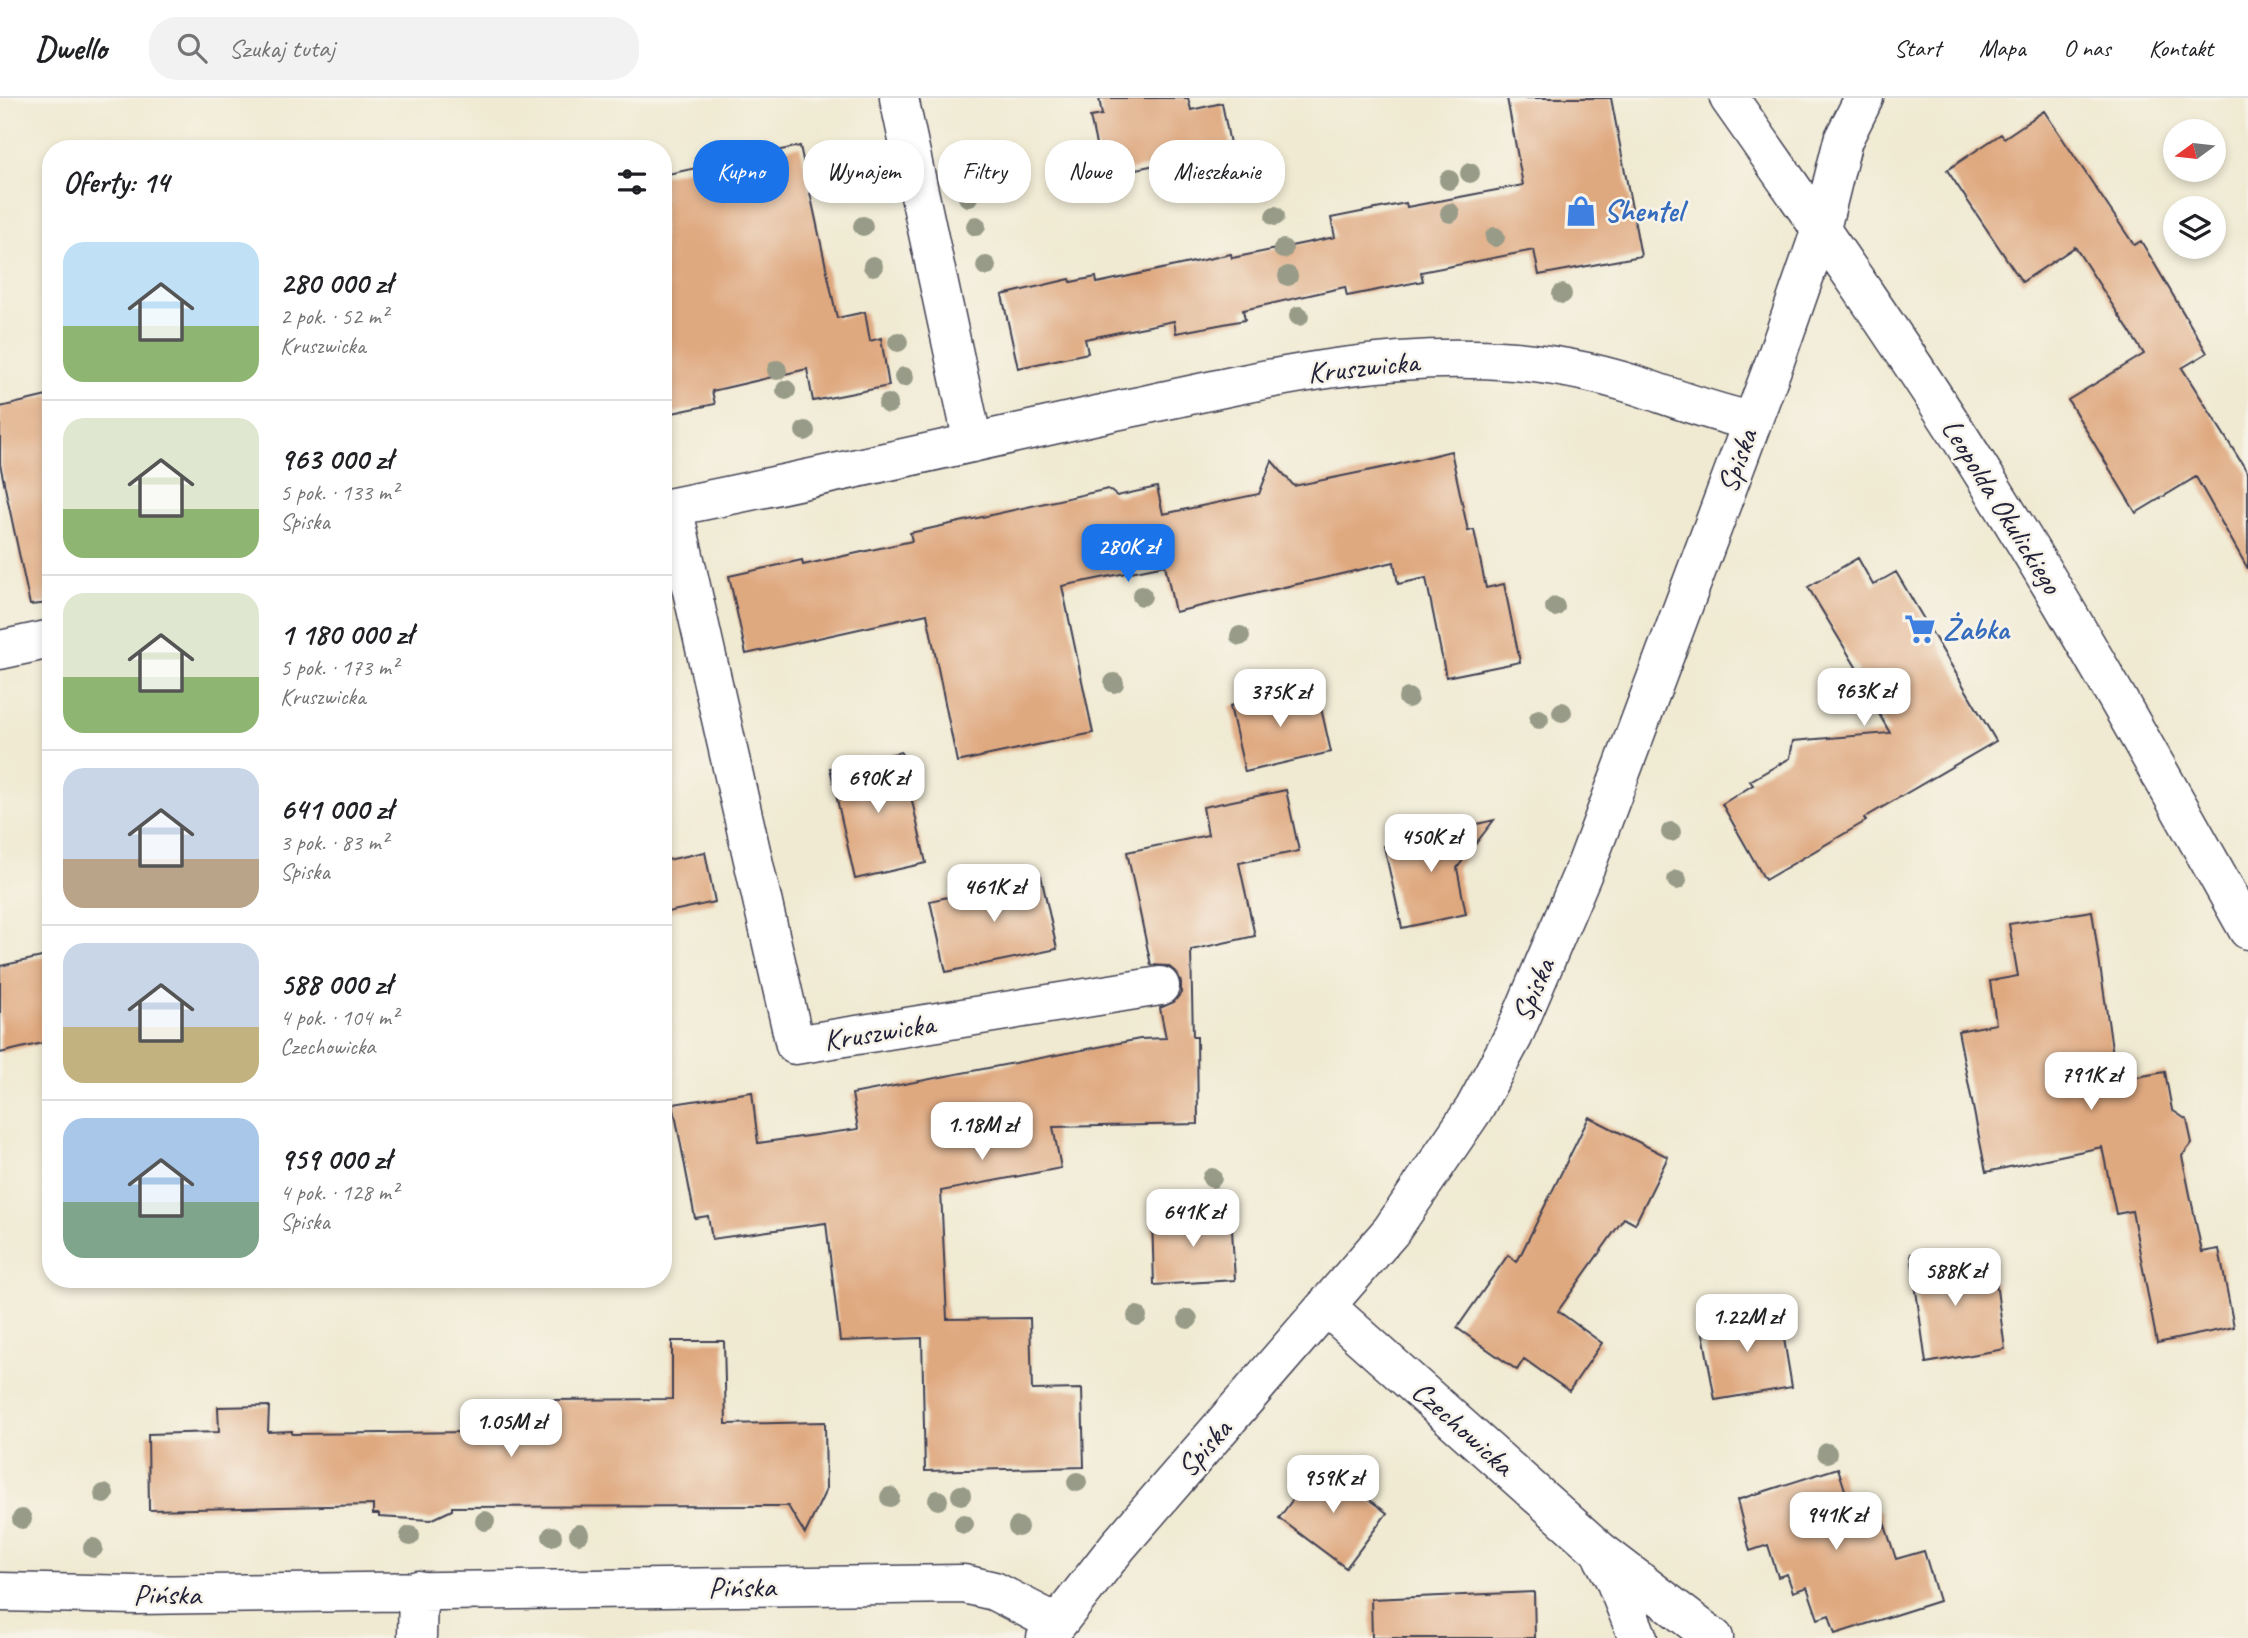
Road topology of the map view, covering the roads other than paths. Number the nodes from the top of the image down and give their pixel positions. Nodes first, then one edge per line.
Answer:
1 (900, 98) edge
2 (1730, 98) edge
3 (1864, 98) edge
4 (1821, 229) junction
5 (1752, 421) junction
6 (973, 443) junction
7 (672, 507) edge
8 (672, 524) edge
9 (42, 641) edge
10 (0, 650) edge
11 (2248, 930) edge
12 (1160, 986) dead end
13 (1327, 1307) junction
14 (1599, 1550) junction
15 (418, 1590) junction
16 (0, 1592) edge
17 (1051, 1631) edge
18 (417, 1638) edge
19 (1638, 1638) edge
20 (1714, 1638) edge

1 - 6 street
2 - 4 street, Leopolda Okulickiego
3 - 4 street, Spiska
4 - 5 street, Spiska
4 - 11 street, Leopolda Okulickiego
5 - 6 street, Kruszwicka
5 - 13 street, Spiska
6 - 7 street, Kruszwicka
8 - 12 street, Kruszwicka
9 - 10 street
13 - 14 street, Czechowicka
13 - 17 street, Spiska
14 - 19 street, Czechowicka
14 - 20 street, Czechowicka
15 - 16 street, Pińska
15 - 17 street, Pińska
15 - 18 street

